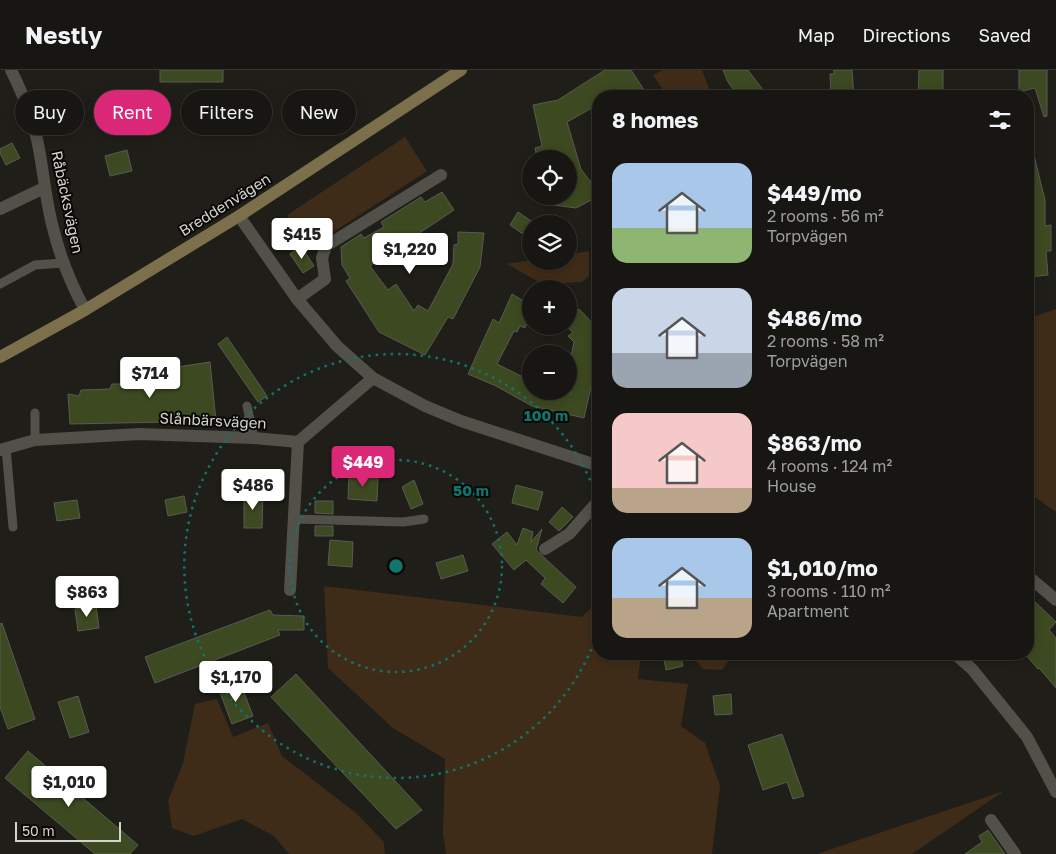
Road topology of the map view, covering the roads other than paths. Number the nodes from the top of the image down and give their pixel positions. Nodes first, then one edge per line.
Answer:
1 (11, 70) edge
2 (461, 70) edge
3 (441, 175) dead end
4 (44, 188) junction
5 (0, 209) edge
6 (239, 216) junction
7 (63, 263) junction
8 (0, 284) edge
9 (297, 299) junction
10 (85, 310) junction
11 (0, 357) edge
12 (373, 378) junction
13 (247, 406) dead end
14 (35, 413) dead end
15 (254, 438) junction
16 (35, 440) junction
17 (298, 442) junction
18 (3, 449) edge
19 (592, 464) edge
20 (592, 508) edge
21 (294, 519) junction
22 (424, 519) dead end
23 (13, 527) dead end
24 (545, 548) dead end
25 (1034, 581) edge
26 (290, 590) dead end
27 (1056, 600) edge
28 (962, 660) edge
29 (1056, 792) edge
30 (991, 820) dead end
31 (1015, 854) edge

1 - 4 street, Råbäcksvägen
2 - 6 street, Breddenvägen
3 - 9 street
4 - 5 street
4 - 7 street, Råbäcksvägen
6 - 9 street
6 - 10 street, Breddenvägen
7 - 8 lane
7 - 10 street, Råbäcksvägen
9 - 12 street
10 - 11 street, Breddenvägen
12 - 17 street
12 - 19 street
13 - 15 lane
14 - 16 lane
15 - 16 street, Slånbärsvägen
15 - 17 street, Slånbärsvägen
16 - 18 street, Slånbärsvägen
17 - 21 street
18 - 23 lane
20 - 24 street
21 - 22 lane
21 - 26 street
25 - 27 street
28 - 29 street
30 - 31 street

